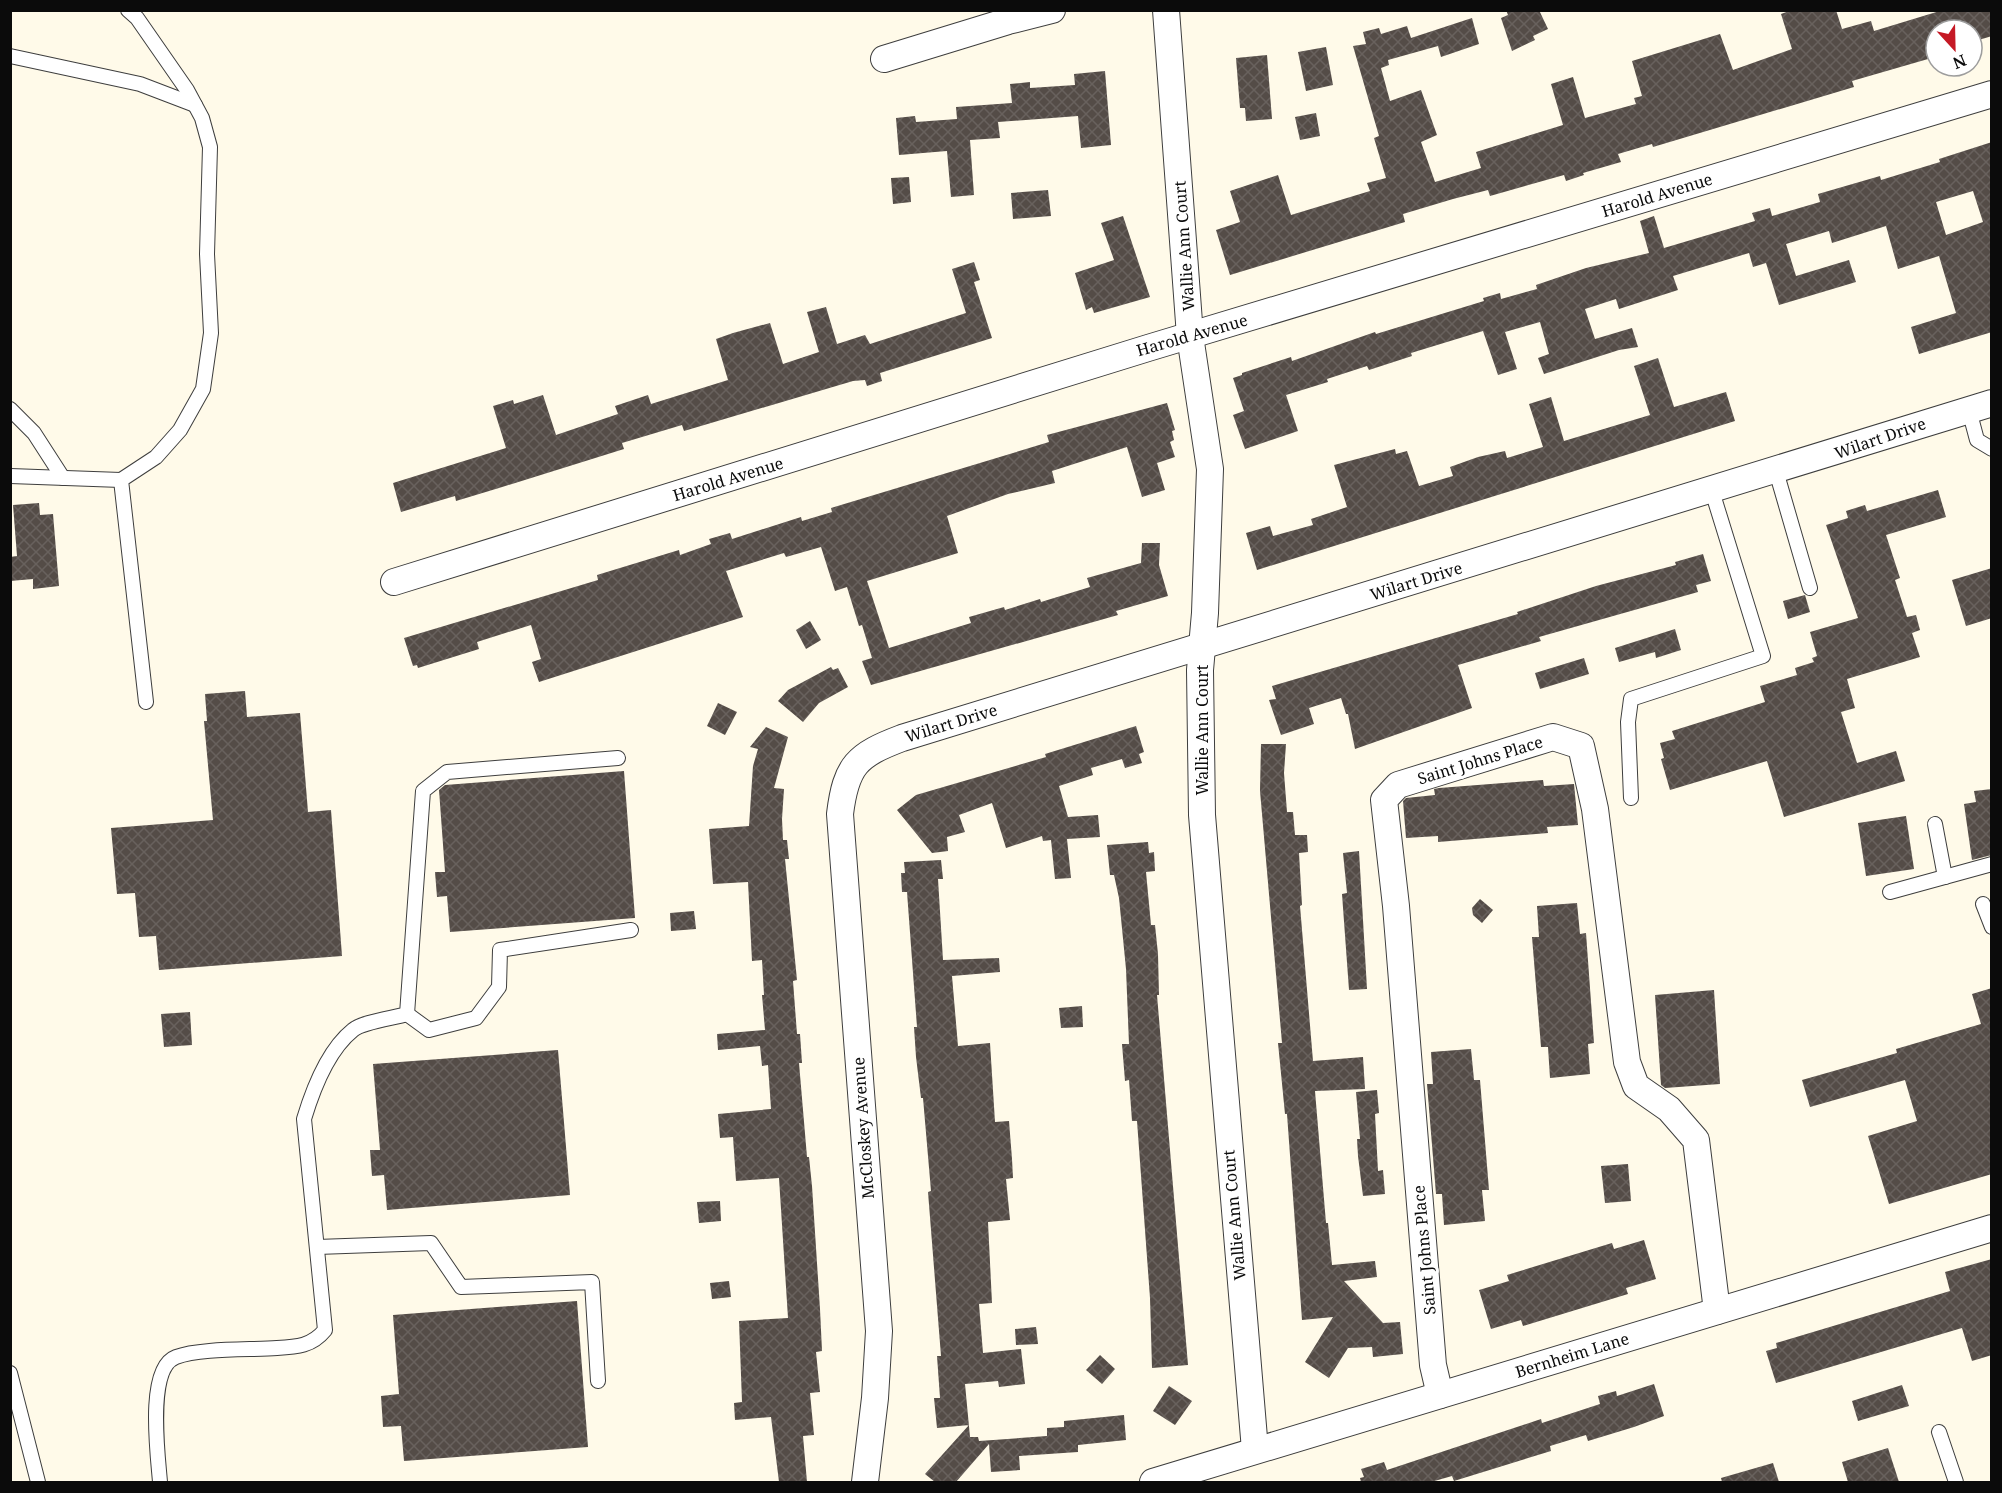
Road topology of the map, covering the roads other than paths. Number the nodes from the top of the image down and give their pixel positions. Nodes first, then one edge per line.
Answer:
1 (128, 10) edge
2 (1052, 10) edge
3 (1166, 10) edge
4 (10, 56) edge
5 (884, 59) dead end
6 (1992, 94) edge
7 (195, 105) junction
8 (1190, 336) junction
9 (1980, 407) edge
10 (10, 409) edge
11 (1992, 449) edge
12 (1776, 471) junction
13 (10, 476) edge
14 (63, 478) junction
15 (121, 480) junction
16 (1712, 491) junction
17 (394, 582) dead end
18 (1810, 588) dead end
19 (1202, 646) junction
20 (146, 702) dead end
21 (618, 758) dead end
22 (849, 774) joint
23 (1631, 798) dead end
24 (1935, 824) dead end
25 (1992, 864) edge
26 (1945, 877) junction
27 (1890, 892) dead end
28 (1983, 903) dead end
29 (1992, 927) edge
30 (631, 930) dead end
31 (407, 1014) junction
32 (1992, 1228) edge
33 (317, 1247) junction
34 (1718, 1311) junction
35 (10, 1373) edge
36 (598, 1381) dead end
37 (1440, 1395) junction
38 (1939, 1432) dead end
39 (1255, 1450) junction
40 (38, 1482) edge
41 (160, 1482) edge
42 (865, 1482) edge
43 (1153, 1482) edge
44 (1956, 1482) edge

1 - 7 lane
2 - 5 street
3 - 8 street, Wallie Ann Court
4 - 7 lane
6 - 8 street, Harold Avenue
7 - 15 lane
8 - 17 street, Harold Avenue
8 - 19 street, Wallie Ann Court
9 - 11 lane
9 - 12 street, Wilart Drive
10 - 14 lane
12 - 16 street, Wilart Drive
12 - 18 lane
13 - 14 lane
14 - 15 lane
15 - 20 lane
16 - 19 street, Wilart Drive
16 - 23 lane
19 - 22 street, Wilart Drive
19 - 39 street, Wallie Ann Court
21 - 31 lane
22 - 42 street, McCloskey Avenue
24 - 26 lane
25 - 26 lane
26 - 27 lane
28 - 29 lane
30 - 31 lane
31 - 33 lane
32 - 34 street, Bernheim Lane
33 - 36 lane
33 - 41 lane
34 - 37 street, Bernheim Lane
34 - 37 street, Saint Johns Place
35 - 40 lane
37 - 39 street, Bernheim Lane
38 - 44 lane
39 - 43 street, Bernheim Lane

